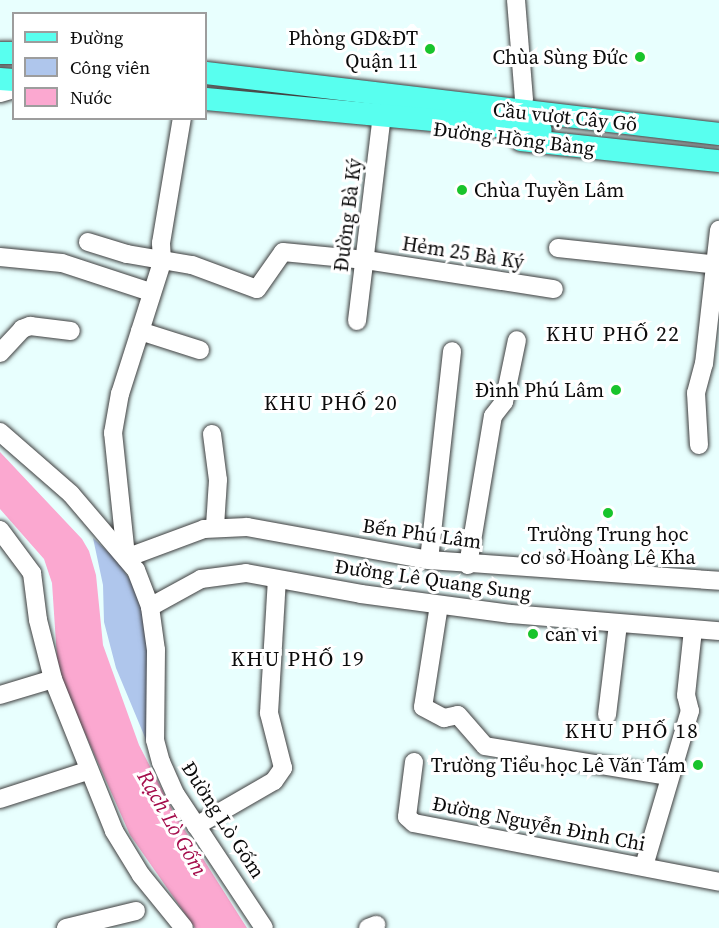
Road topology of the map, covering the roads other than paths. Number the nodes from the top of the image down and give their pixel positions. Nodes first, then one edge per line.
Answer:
1 (516, 0) edge
2 (207, 73) edge
3 (207, 99) edge
4 (524, 100) junction
5 (410, 108) junction
6 (467, 114) junction
7 (382, 115) junction
8 (182, 120) edge
9 (719, 123) edge
10 (719, 134) edge
11 (719, 147) edge
12 (719, 161) edge
13 (719, 230) edge
14 (88, 242) dead end
15 (558, 248) dead end
16 (0, 257) edge
17 (366, 260) junction
18 (162, 262) junction
19 (717, 264) edge
20 (554, 289) dead end
21 (150, 292) junction
22 (357, 321) dead end
23 (71, 331) dead end
24 (140, 331) junction
25 (517, 340) dead end
26 (200, 350) dead end
27 (452, 351) dead end
28 (0, 353) edge
29 (711, 365) edge
30 (0, 432) edge
31 (212, 434) dead end
32 (699, 446) dead end
33 (214, 527) junction
34 (0, 530) edge
35 (126, 558) junction
36 (429, 560) junction
37 (468, 565) junction
38 (277, 580) junction
39 (719, 580) edge
40 (439, 605) junction
41 (150, 607) junction
42 (618, 624) junction
43 (693, 629) junction
44 (719, 631) edge
45 (53, 679) junction
46 (0, 695) edge
47 (607, 715) dead end
48 (414, 762) dead end
49 (87, 771) junction
50 (668, 776) junction
51 (0, 800) edge
52 (196, 826) junction
53 (644, 866) junction
54 (719, 882) edge
55 (136, 911) dead end
56 (66, 928) edge
57 (184, 928) edge
58 (264, 928) edge

1 - 4 street
2 - 5 main road, Đường Hồng Bàng
3 - 7 main road, Đường Hồng Bàng
4 - 5 main road, Đường Hồng Bàng
4 - 9 main road, Đường Hồng Bàng
5 - 6 main road, Cầu vượt Cây Gõ
5 - 7 main road, Đường Hồng Bàng
5 - 12 main road, Đường Hồng Bàng
6 - 10 main road, Cầu vượt Cây Gõ
6 - 11 main road, Cầu vượt Cây Gõ
7 - 17 street, Đường Bà Ký
8 - 18 street
13 - 19 street
14 - 18 street
15 - 19 street
16 - 21 street
17 - 18 street, Hẻm 25 Bà Ký
17 - 20 street, Hẻm 25 Bà Ký
17 - 22 street, Đường Bà Ký
18 - 21 street
19 - 29 street
21 - 24 street
23 - 28 street
24 - 26 street
24 - 35 street
25 - 37 street
27 - 36 street
29 - 32 street
30 - 35 street
31 - 33 street
33 - 35 street, Bến Phú Lâm
33 - 36 street, Bến Phú Lâm
34 - 45 street
35 - 41 street, Đường Lò Gốm
36 - 37 street, Bến Phú Lâm
37 - 39 street, Bến Phú Lâm
38 - 40 street, Đường Lê Quang Sung
38 - 41 street, Đường Lê Quang Sung
38 - 52 street
40 - 42 street, Đường Lê Quang Sung
40 - 50 street
41 - 52 street, Đường Lò Gốm
42 - 43 street, Đường Lê Quang Sung
42 - 47 street
43 - 44 street, Đường Lê Quang Sung
43 - 50 street
45 - 46 street
45 - 49 street
48 - 53 street, Đường Nguyễn Đình Chi
49 - 51 street
49 - 57 street
50 - 53 street
52 - 58 street, Đường Lò Gốm
53 - 54 street, Đường Nguyễn Đình Chi
55 - 56 street

